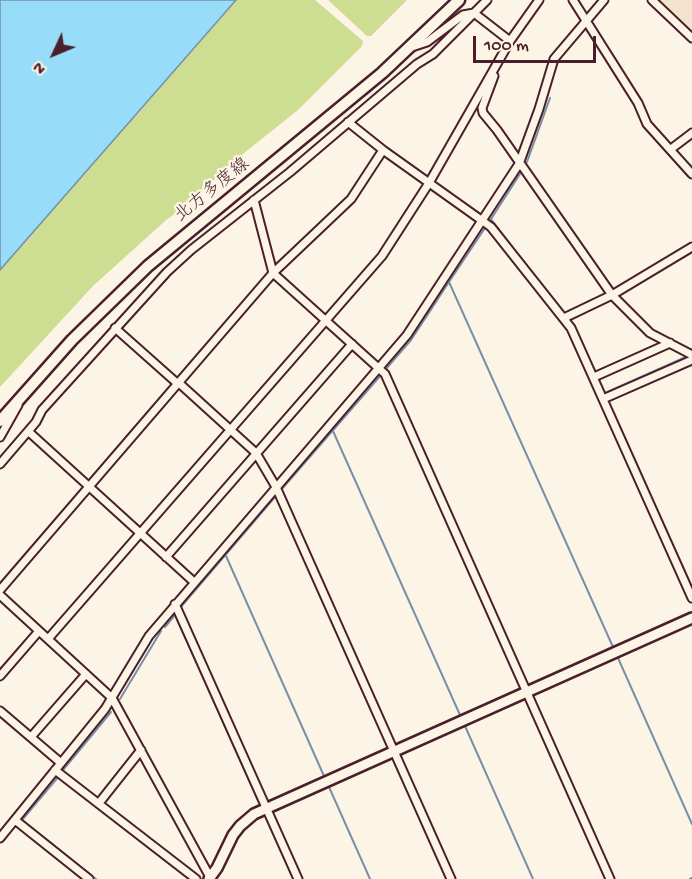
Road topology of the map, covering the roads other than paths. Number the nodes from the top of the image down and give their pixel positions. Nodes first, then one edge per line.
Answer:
1 (459, 0) edge
2 (478, 0) edge
3 (486, 0) edge
4 (539, 0) edge
5 (573, 0) edge
6 (604, 0) edge
7 (652, 0) edge
8 (474, 13) junction
9 (587, 21) junction
10 (692, 38) edge
11 (510, 41) junction
12 (407, 50) junction
13 (494, 68) junction
14 (348, 122) junction
15 (692, 133) edge
16 (671, 149) junction
17 (383, 150) junction
18 (519, 164) junction
19 (692, 174) edge
20 (429, 183) junction
21 (254, 200) junction
22 (483, 220) junction
23 (692, 247) edge
24 (273, 273) junction
25 (612, 295) junction
26 (564, 318) junction
27 (326, 320) junction
28 (115, 328) junction
29 (670, 343) junction
30 (352, 344) junction
31 (692, 355) edge
32 (692, 360) edge
33 (379, 368) junction
34 (594, 378) junction
35 (178, 384) junction
36 (23, 394) junction
37 (603, 399) junction
38 (0, 421) edge
39 (231, 430) junction
40 (29, 432) junction
41 (0, 437) edge
42 (256, 453) junction
43 (0, 464) edge
44 (89, 486) junction
45 (276, 487) junction
46 (141, 534) junction
47 (166, 556) junction
48 (194, 582) junction
49 (0, 592) edge
50 (692, 598) edge
51 (175, 604) junction
52 (692, 618) edge
53 (39, 631) junction
54 (48, 639) junction
55 (86, 674) junction
56 (0, 676) edge
57 (527, 692) junction
58 (112, 698) junction
59 (0, 711) edge
60 (30, 737) junction
61 (141, 750) junction
62 (394, 751) junction
63 (61, 763) junction
64 (55, 770) junction
65 (99, 803) junction
66 (266, 808) junction
67 (15, 820) junction
68 (0, 838) edge
69 (210, 878) edge
70 (89, 879) edge
71 (196, 879) edge
72 (298, 879) edge
73 (451, 879) edge
74 (610, 879) edge

1 - 12 main road, 北方多度線
2 - 8 street
3 - 8 street
4 - 11 street
5 - 9 street
6 - 9 street
7 - 10 street
8 - 11 street
8 - 12 street
8 - 14 street
9 - 16 street
9 - 18 street
11 - 13 street
12 - 36 main road, 北方多度線
13 - 18 street
13 - 20 street
14 - 17 street
14 - 21 street
15 - 16 street
16 - 19 street
17 - 20 street
17 - 24 street
18 - 22 street
18 - 25 street
20 - 22 street
20 - 27 street
21 - 24 street
21 - 28 street
22 - 26 street
22 - 33 street
23 - 25 street
24 - 27 street
24 - 35 street
25 - 26 street
25 - 29 street
26 - 34 street
27 - 30 street
27 - 39 street
28 - 35 street
28 - 40 street
29 - 31 street
29 - 34 street
30 - 33 street
30 - 42 street
32 - 37 street
33 - 45 street
33 - 57 street
34 - 37 street
35 - 39 street
35 - 44 street
36 - 38 main road, 北方多度線
36 - 41 street
37 - 50 street
39 - 42 street
39 - 46 street
40 - 43 street
40 - 44 street
42 - 45 street
42 - 47 street
44 - 46 street
44 - 49 street
45 - 48 street
45 - 62 street
46 - 47 street
46 - 54 street
47 - 48 street
48 - 51 street
49 - 53 street
51 - 58 street
51 - 66 street
52 - 57 street
53 - 54 street
53 - 56 street
54 - 55 street
55 - 58 street
55 - 60 street
57 - 62 street
57 - 74 street
58 - 61 street
58 - 63 street
59 - 60 street
60 - 63 street
61 - 65 street
61 - 69 street
62 - 66 street
62 - 73 street
63 - 64 street
64 - 65 street
64 - 67 street
65 - 71 street
66 - 69 street
66 - 72 street
67 - 68 street
67 - 70 street

